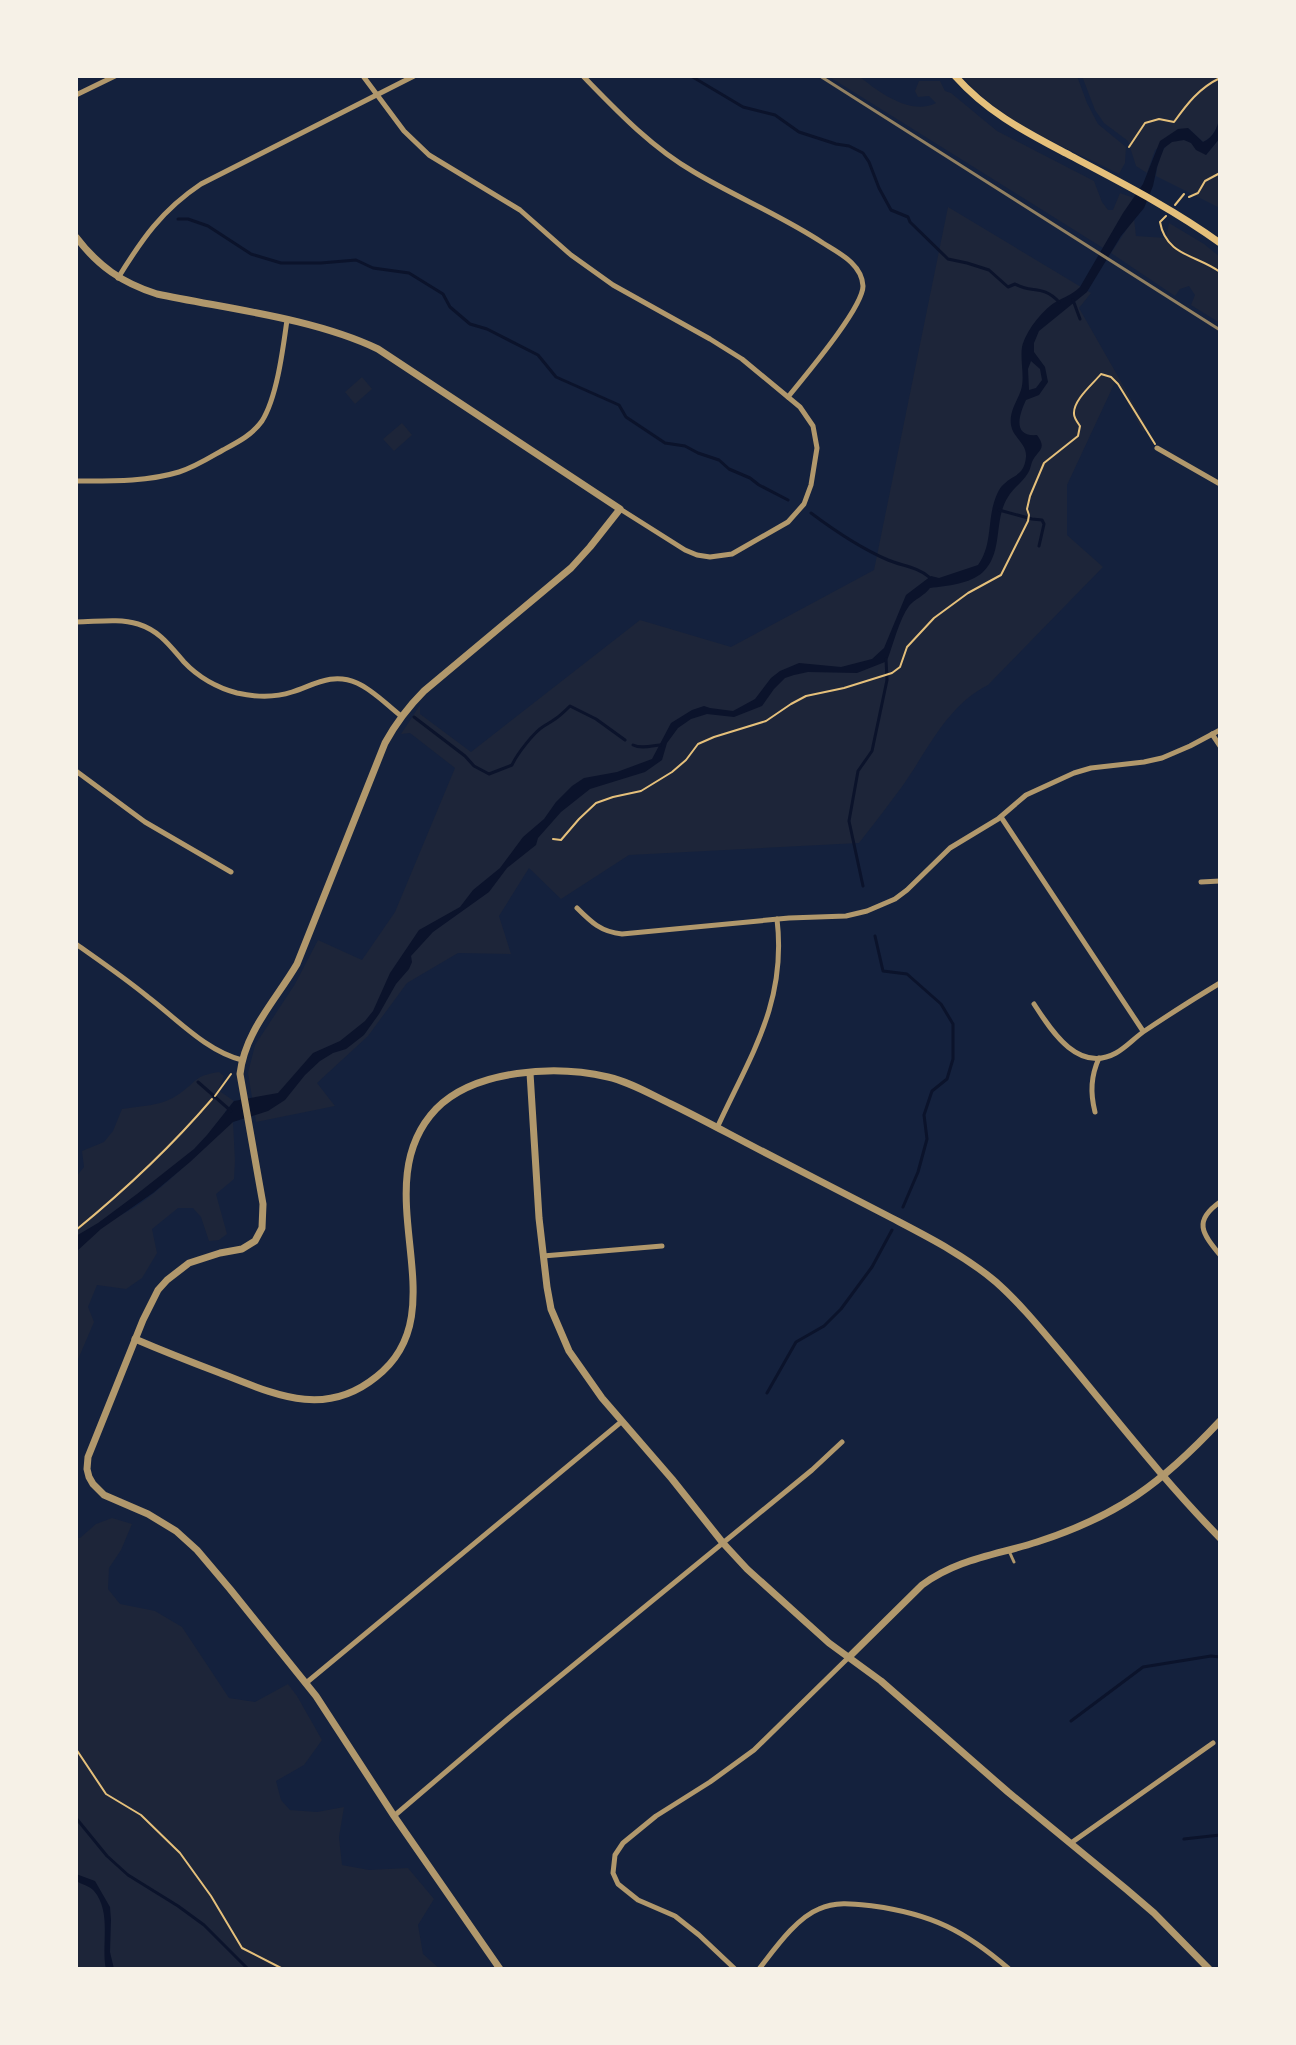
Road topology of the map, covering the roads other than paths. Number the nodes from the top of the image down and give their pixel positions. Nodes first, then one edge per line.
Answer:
1 (115, 76) edge
2 (363, 76) edge
3 (414, 76) edge
4 (583, 76) edge
5 (955, 76) edge
6 (76, 95) edge
7 (377, 95) junction
8 (76, 237) edge
9 (1220, 243) edge
10 (118, 278) junction
11 (287, 320) junction
12 (788, 397) junction
13 (1157, 448) road end
14 (76, 481) edge
15 (1220, 484) edge
16 (620, 509) junction
17 (76, 622) edge
18 (401, 716) junction
19 (1220, 730) edge
20 (1212, 734) junction
21 (1220, 746) edge
22 (76, 771) edge
23 (1001, 817) junction
24 (231, 872) dead end
25 (1220, 881) edge
26 (1201, 882) dead end
27 (577, 908) dead end
28 (777, 919) junction
29 (76, 944) edge
30 (1220, 983) edge
31 (1034, 1004) dead end
32 (1143, 1031) junction
33 (1099, 1058) junction
34 (242, 1060) junction
35 (530, 1073) junction
36 (1095, 1112) dead end
37 (717, 1128) junction
38 (1220, 1202) edge
39 (662, 1246) dead end
40 (1220, 1255) edge
41 (543, 1256) junction
42 (135, 1339) junction
43 (1220, 1421) edge
44 (621, 1422) junction
45 (842, 1442) dead end
46 (1164, 1477) junction
47 (1220, 1538) edge
48 (723, 1543) junction
49 (1009, 1549) junction
50 (1014, 1562) dead end
51 (849, 1657) junction
52 (306, 1683) junction
53 (1213, 1743) dead end
54 (394, 1816) junction
55 (1071, 1843) junction
56 (500, 1969) edge
57 (735, 1969) edge
58 (759, 1969) edge
59 (1009, 1969) edge
60 (1209, 1969) edge

1 - 6 street
2 - 7 street
3 - 7 street
4 - 12 street
5 - 9 main road
7 - 10 street
7 - 12 street
8 - 10 street
10 - 11 street
11 - 14 street
11 - 16 street
12 - 16 street
13 - 15 street
16 - 18 street
17 - 18 street
18 - 34 street
19 - 20 street
20 - 21 street
20 - 23 street
22 - 24 street
23 - 28 street
23 - 32 street
25 - 26 street
27 - 28 street
28 - 37 street
29 - 34 street
30 - 32 street
31 - 33 street
32 - 33 street
33 - 36 street
34 - 42 street
35 - 37 street
35 - 41 street
35 - 42 street
37 - 46 street
38 - 40 street
39 - 41 street
41 - 44 street
42 - 52 street
43 - 46 street
44 - 48 street
44 - 52 street
45 - 48 street
46 - 47 street
46 - 49 street
48 - 51 street
48 - 54 street
49 - 50 lane
49 - 51 street
51 - 55 street
51 - 57 street
52 - 54 street
53 - 55 street
54 - 56 street
55 - 60 street
58 - 59 street

